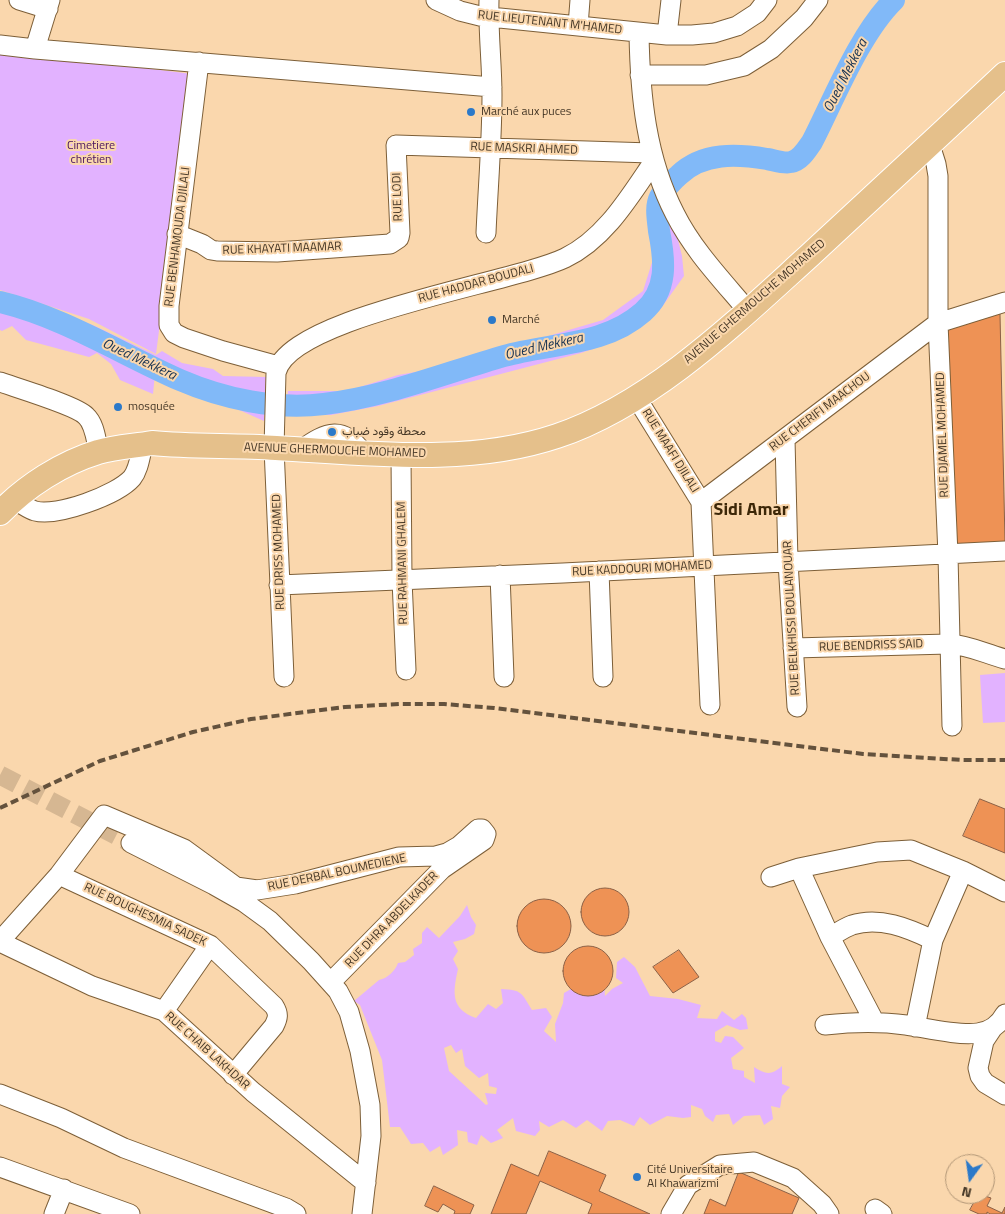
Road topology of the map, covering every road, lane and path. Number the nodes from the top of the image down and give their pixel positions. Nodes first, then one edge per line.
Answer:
1 (20, 0) edge
2 (436, 0) edge
3 (580, 0) edge
4 (671, 0) edge
5 (768, 0) edge
6 (818, 0) edge
7 (49, 5) edge
8 (489, 9) edge
9 (578, 26) junction
10 (639, 33) junction
11 (667, 35) junction
12 (0, 45) edge
13 (35, 49) junction
14 (199, 62) junction
15 (1005, 74) edge
16 (640, 76) junction
17 (492, 86) junction
18 (396, 144) joint
19 (930, 144) junction
20 (492, 148) junction
21 (654, 163) junction
22 (486, 233) dead end
23 (177, 234) junction
24 (390, 244) joint
25 (1005, 302) edge
26 (748, 311) junction
27 (1005, 314) edge
28 (938, 323) junction
29 (277, 370) junction
30 (0, 382) edge
31 (636, 397) junction
32 (275, 438) junction
33 (785, 439) junction
34 (143, 445) junction
35 (99, 452) junction
36 (401, 455) junction
37 (701, 502) junction
38 (5, 506) edge
39 (1005, 551) edge
40 (948, 555) junction
41 (788, 562) junction
42 (705, 566) junction
43 (599, 571) junction
44 (500, 575) junction
45 (402, 580) junction
46 (280, 584) junction
47 (949, 644) junction
48 (793, 648) junction
49 (1005, 658) edge
50 (406, 670) dead end
51 (284, 677) dead end
52 (504, 677) dead end
53 (603, 678) dead end
54 (710, 704) dead end
55 (797, 707) dead end
56 (952, 726) dead end
57 (131, 843) tunnel mouth
58 (445, 860) joint
59 (798, 868) junction
60 (963, 871) junction
61 (59, 875) junction
62 (771, 877) dead end
63 (1005, 892) edge
64 (830, 937) junction
65 (932, 940) junction
66 (0, 942) edge
67 (210, 945) junction
68 (331, 982) junction
69 (164, 1011) junction
70 (1005, 1014) edge
71 (874, 1021) junction
72 (825, 1025) dead end
73 (915, 1027) junction
74 (992, 1029) junction
75 (233, 1075) junction
76 (0, 1094) edge
77 (1005, 1095) edge
78 (0, 1167) edge
79 (366, 1183) junction
80 (64, 1189) junction
81 (54, 1214) edge
82 (130, 1214) edge
83 (296, 1214) edge
84 (362, 1214) edge
85 (671, 1214) edge
86 (829, 1214) edge

1 - 7 street
2 - 8 street, RUE LIEUTENANT M'HAMED
3 - 9 street
4 - 11 street
5 - 11 street, RUE LIEUTENANT M'HAMED
6 - 16 street
7 - 13 street
8 - 9 street, RUE LIEUTENANT M'HAMED
8 - 17 street
9 - 10 street, RUE LIEUTENANT M'HAMED
10 - 11 street, RUE LIEUTENANT M'HAMED
10 - 16 street
12 - 13 street
13 - 14 street
14 - 17 street
14 - 23 street, RUE BENHAMOUDA DJILALI
15 - 19 main road, AVENUE GHERMOUCHE MOHAMED
16 - 21 street
17 - 20 street
18 - 20 street, RUE MASKRI AHMED
18 - 24 street, RUE LODI
19 - 26 main road, AVENUE GHERMOUCHE MOHAMED
19 - 28 street, RUE DJAMEL MOHAMED
20 - 21 street, RUE MASKRI AHMED
20 - 22 street
21 - 26 street
21 - 29 street, RUE HADDAR BOUDALI
23 - 24 street, RUE KHAYATI MAAMAR
23 - 29 street, RUE BENHAMOUDA DJILALI
25 - 27 street
25 - 28 street, RUE CHERIFI MAACHOU
26 - 31 main road, AVENUE GHERMOUCHE MOHAMED
28 - 33 street, RUE CHERIFI MAACHOU
28 - 40 street, RUE DJAMEL MOHAMED
29 - 32 street, RUE DRISS MOHAMED
30 - 35 street
31 - 36 main road, AVENUE GHERMOUCHE MOHAMED
31 - 37 street, RUE MAAFI DJILALI
32 - 34 main road, AVENUE GHERMOUCHE MOHAMED
32 - 36 main road, AVENUE GHERMOUCHE MOHAMED
32 - 46 street, RUE DRISS MOHAMED
33 - 37 street, RUE CHERIFI MAACHOU
33 - 41 street, RUE BELKHISSI BOULANOUAR
34 - 35 main road, AVENUE GHERMOUCHE MOHAMED
34 - 38 street
35 - 38 main road, AVENUE GHERMOUCHE MOHAMED
36 - 45 street, RUE RAHMANI GHALEM
37 - 42 street, RUE MAAFI DJILALI
39 - 40 street, RUE KADDOURI MOHAMED
40 - 41 street, RUE KADDOURI MOHAMED
40 - 47 street, RUE DJAMEL MOHAMED
41 - 42 street, RUE KADDOURI MOHAMED
41 - 48 street, RUE BELKHISSI BOULANOUAR
42 - 43 street, RUE KADDOURI MOHAMED
42 - 54 street, RUE MAAFI DJILALI
43 - 44 street, RUE KADDOURI MOHAMED
43 - 53 street
44 - 45 street, RUE KADDOURI MOHAMED
44 - 52 street
45 - 46 street, RUE KADDOURI MOHAMED
45 - 50 street, RUE RAHMANI GHALEM
46 - 51 street, RUE DRISS MOHAMED
47 - 48 street, RUE BENDRISS SAID
47 - 49 street, RUE BENDRISS SAID
47 - 56 street, RUE DJAMEL MOHAMED
48 - 55 street, RUE BELKHISSI BOULANOUAR
57 - 68 street
58 - 61 street, RUE DERBAL BOUMEDIENE
58 - 68 street, RUE DHRA ABDELKADER
59 - 60 street
59 - 62 street
59 - 64 street
60 - 63 street
60 - 65 street
61 - 66 street
61 - 67 street, RUE BOUGHESMIA SADEK
64 - 65 street
64 - 71 street
65 - 73 street
66 - 69 street, RUE CHAIB LAKHDAR
67 - 69 street
67 - 75 street, RUE BOUGHESMIA SADEK
68 - 79 street
69 - 75 street, RUE CHAIB LAKHDAR
70 - 74 street
71 - 72 street
71 - 73 street
73 - 74 street
74 - 77 street
75 - 79 street, RUE CHAIB LAKHDAR
76 - 83 street
78 - 80 street
79 - 84 street
80 - 81 street
80 - 82 street
85 - 86 street

